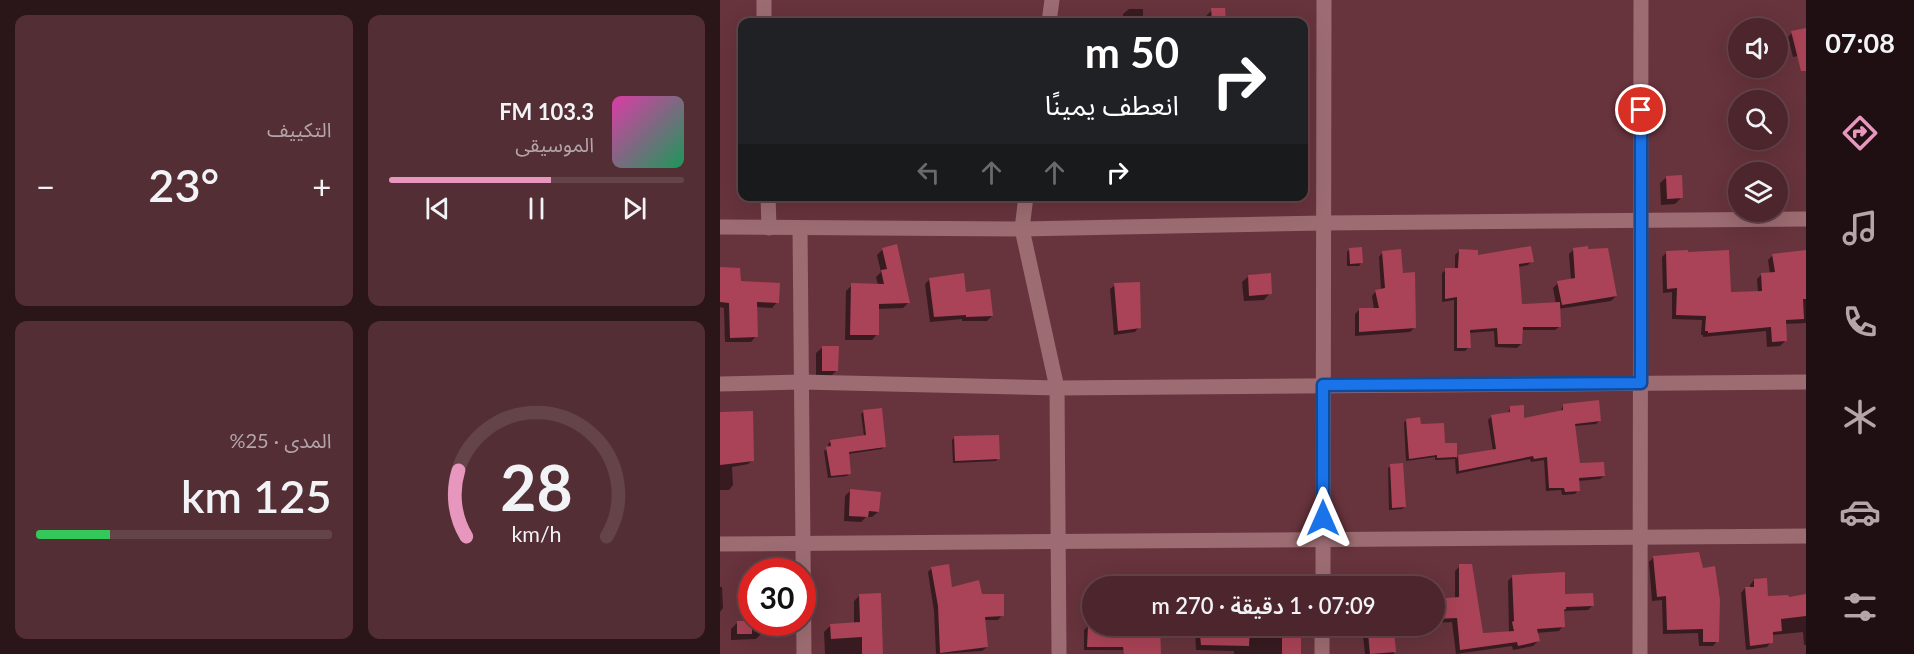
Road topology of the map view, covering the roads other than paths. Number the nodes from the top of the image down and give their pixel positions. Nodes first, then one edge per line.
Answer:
1 (764, 0) edge
2 (1052, 0) edge
3 (1324, 0) edge
4 (1641, 0) edge
5 (764, 18) edge
6 (1050, 18) edge
7 (768, 201) edge
8 (1025, 201) edge
9 (1806, 219) edge
10 (1641, 221) junction
11 (1324, 223) junction
12 (720, 227) edge
13 (769, 228) junction
14 (800, 228) junction
15 (1022, 229) junction
16 (801, 381) junction
17 (1806, 382) edge
18 (1641, 383) junction
19 (720, 384) edge
20 (1323, 385) junction
21 (1057, 388) junction
22 (1806, 536) edge
23 (1641, 538) junction
24 (1323, 540) junction
25 (1058, 541) junction
26 (803, 543) junction
27 (720, 544) edge
28 (1323, 576) edge
29 (1322, 636) edge
30 (804, 654) edge
31 (1059, 654) edge
32 (1322, 654) edge
33 (1640, 654) edge

1 - 5 street
2 - 6 street
3 - 11 street
4 - 10 street
7 - 13 street
8 - 15 street
9 - 10 street
10 - 11 street
10 - 18 street
11 - 15 street
11 - 20 street
12 - 13 street
13 - 14 street
14 - 15 street
14 - 16 street
15 - 21 street
16 - 19 street
16 - 21 street
16 - 26 street
17 - 18 street
18 - 20 street
18 - 23 street
20 - 21 street
20 - 24 street
21 - 25 street
22 - 23 street
23 - 24 street
23 - 33 street
24 - 25 street
24 - 28 street
25 - 26 street
25 - 31 street
26 - 27 street
26 - 30 street
29 - 32 street

